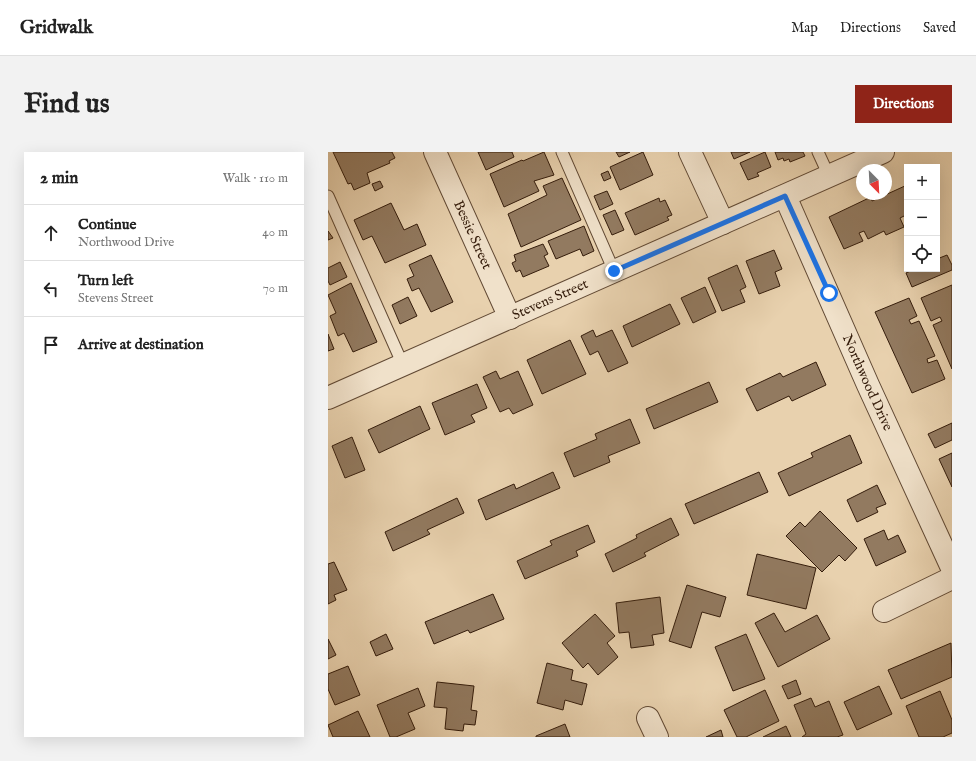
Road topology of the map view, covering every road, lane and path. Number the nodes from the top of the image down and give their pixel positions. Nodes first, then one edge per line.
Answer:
1 (435, 152) edge
2 (562, 152) edge
3 (690, 152) edge
4 (818, 152) edge
5 (883, 152) edge
6 (829, 176) junction
7 (328, 196) edge
8 (785, 196) junction
9 (723, 224) junction
10 (614, 271) junction
11 (510, 318) junction
12 (403, 365) junction
13 (328, 398) edge
14 (952, 568) edge
15 (952, 578) edge
16 (884, 611) dead end

1 - 11 street, Bessie Street
2 - 10 lane
3 - 9 street
4 - 6 lane
5 - 6 street, Stevens Street
6 - 8 street, Stevens Street
7 - 12 lane
8 - 9 street, Stevens Street
8 - 14 street, Northwood Drive
9 - 10 street, Stevens Street
10 - 11 street, Stevens Street
11 - 12 street, Stevens Street
12 - 13 street, Stevens Street
15 - 16 street

